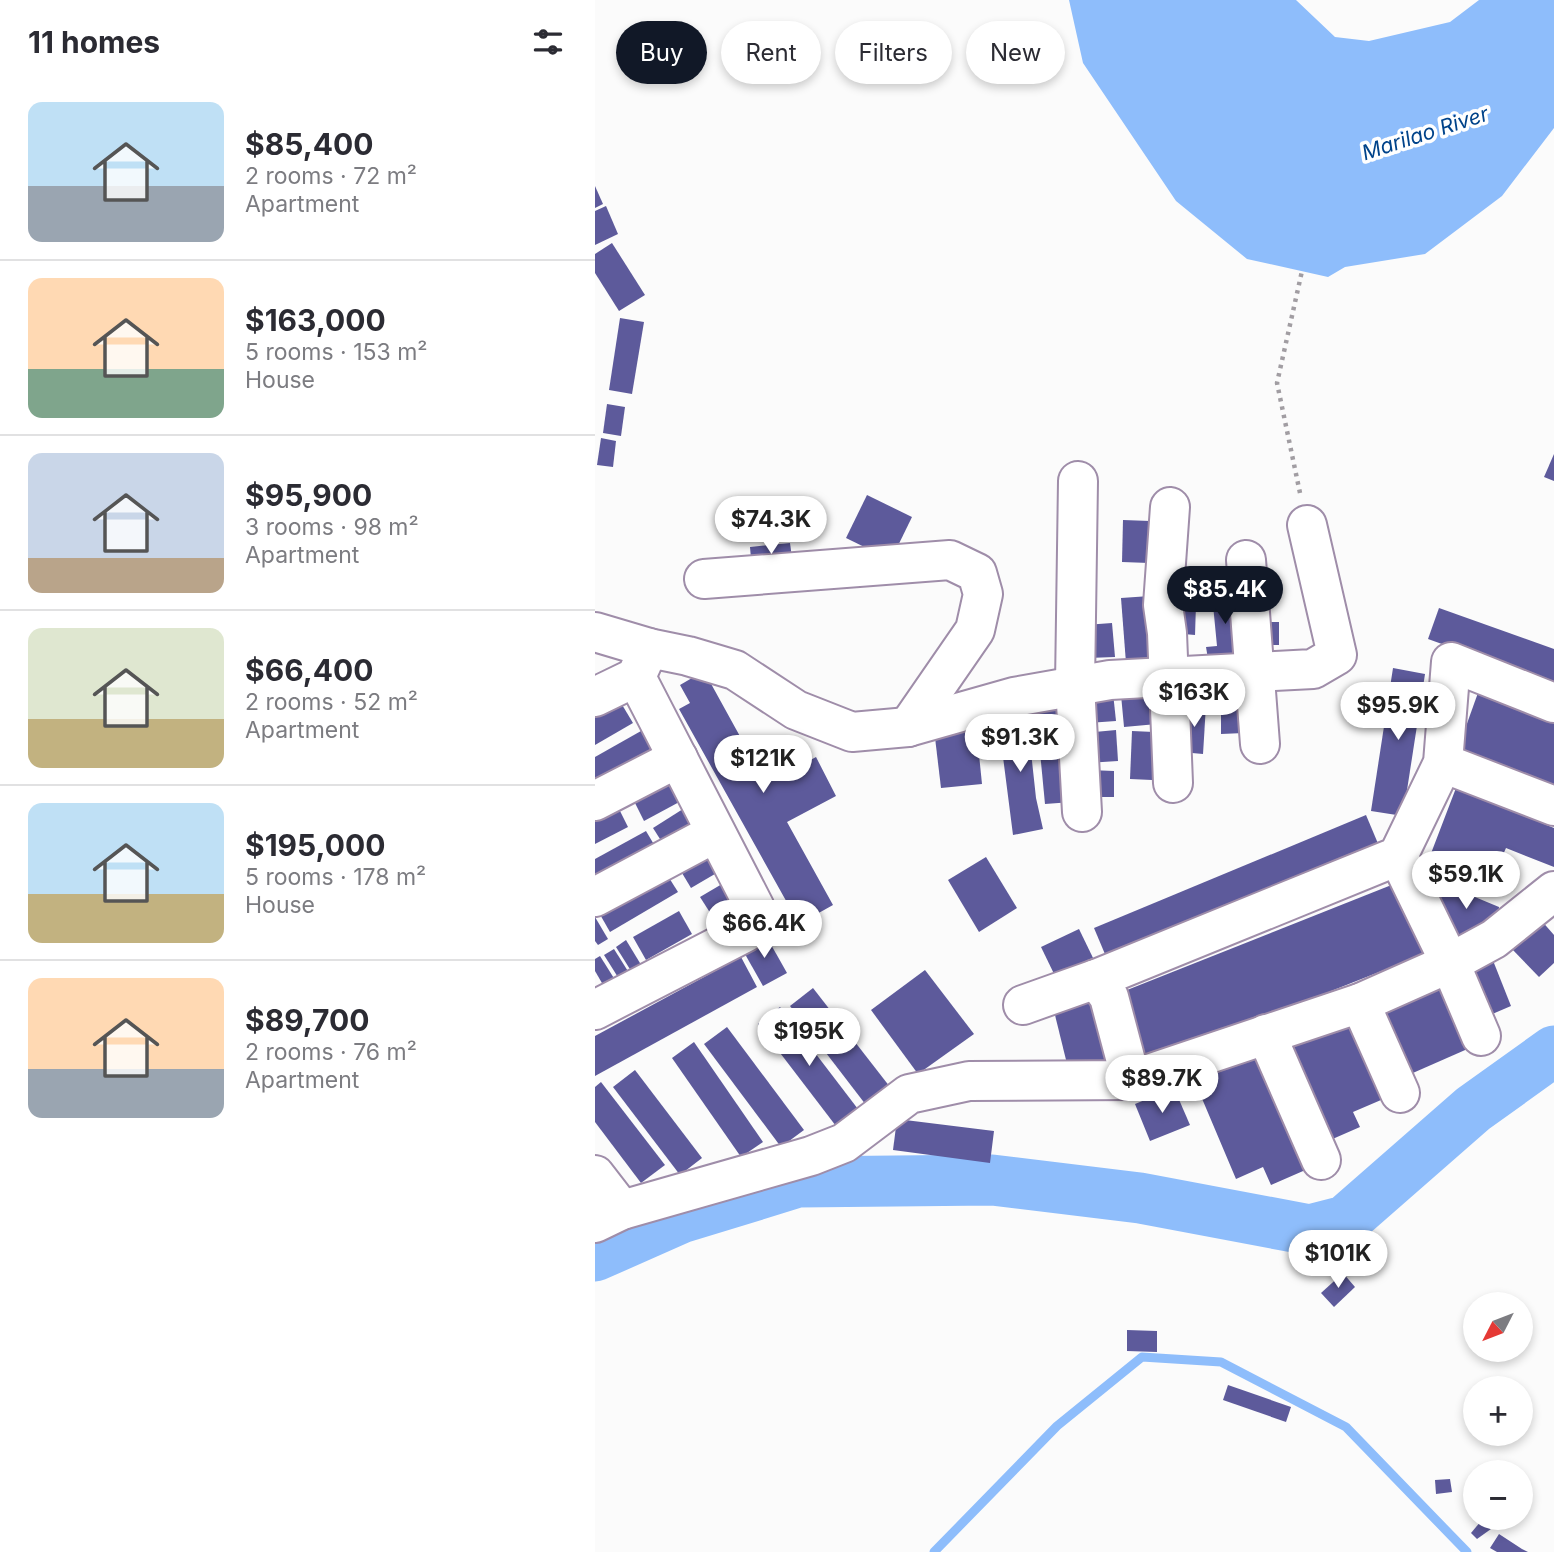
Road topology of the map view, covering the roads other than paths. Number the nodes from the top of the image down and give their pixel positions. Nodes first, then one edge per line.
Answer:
1 (1079, 481) dead end
2 (1170, 507) dead end
3 (1307, 525) road end
4 (1246, 560) dead end
5 (704, 579) dead end
6 (595, 632) edge
7 (642, 663) junction
8 (1254, 671) junction
9 (1169, 678) junction
10 (1075, 685) junction
11 (595, 697) edge
12 (1554, 703) edge
13 (908, 727) junction
14 (1260, 744) dead end
15 (678, 758) junction
16 (1443, 763) junction
17 (1173, 783) dead end
18 (595, 802) edge
19 (1554, 806) edge
20 (1082, 812) dead end
21 (715, 832) junction
22 (1398, 856) junction
23 (1554, 891) edge
24 (595, 897) edge
25 (1450, 963) junction
26 (1096, 979) junction
27 (1360, 1003) junction
28 (1023, 1004) dead end
29 (595, 1010) edge
30 (1266, 1034) junction
31 (1481, 1036) dead end
32 (1131, 1080) junction
33 (1400, 1093) dead end
34 (1321, 1160) dead end
35 (595, 1175) edge
36 (608, 1216) edge

1 - 10 street
2 - 9 street
3 - 8 street
4 - 8 street
5 - 13 street
6 - 7 street
7 - 11 street
7 - 13 street
7 - 15 street
8 - 9 street
8 - 14 street
9 - 10 street
9 - 17 street
10 - 13 street
10 - 20 street
12 - 16 street
15 - 18 street
15 - 21 street
16 - 19 street
16 - 22 street
21 - 24 street
21 - 29 street
22 - 25 street
22 - 26 street
23 - 25 street
25 - 27 street
25 - 31 street
26 - 28 street
26 - 32 street
27 - 30 street
27 - 33 street
30 - 32 street
30 - 34 street
32 - 36 street
35 - 36 street

